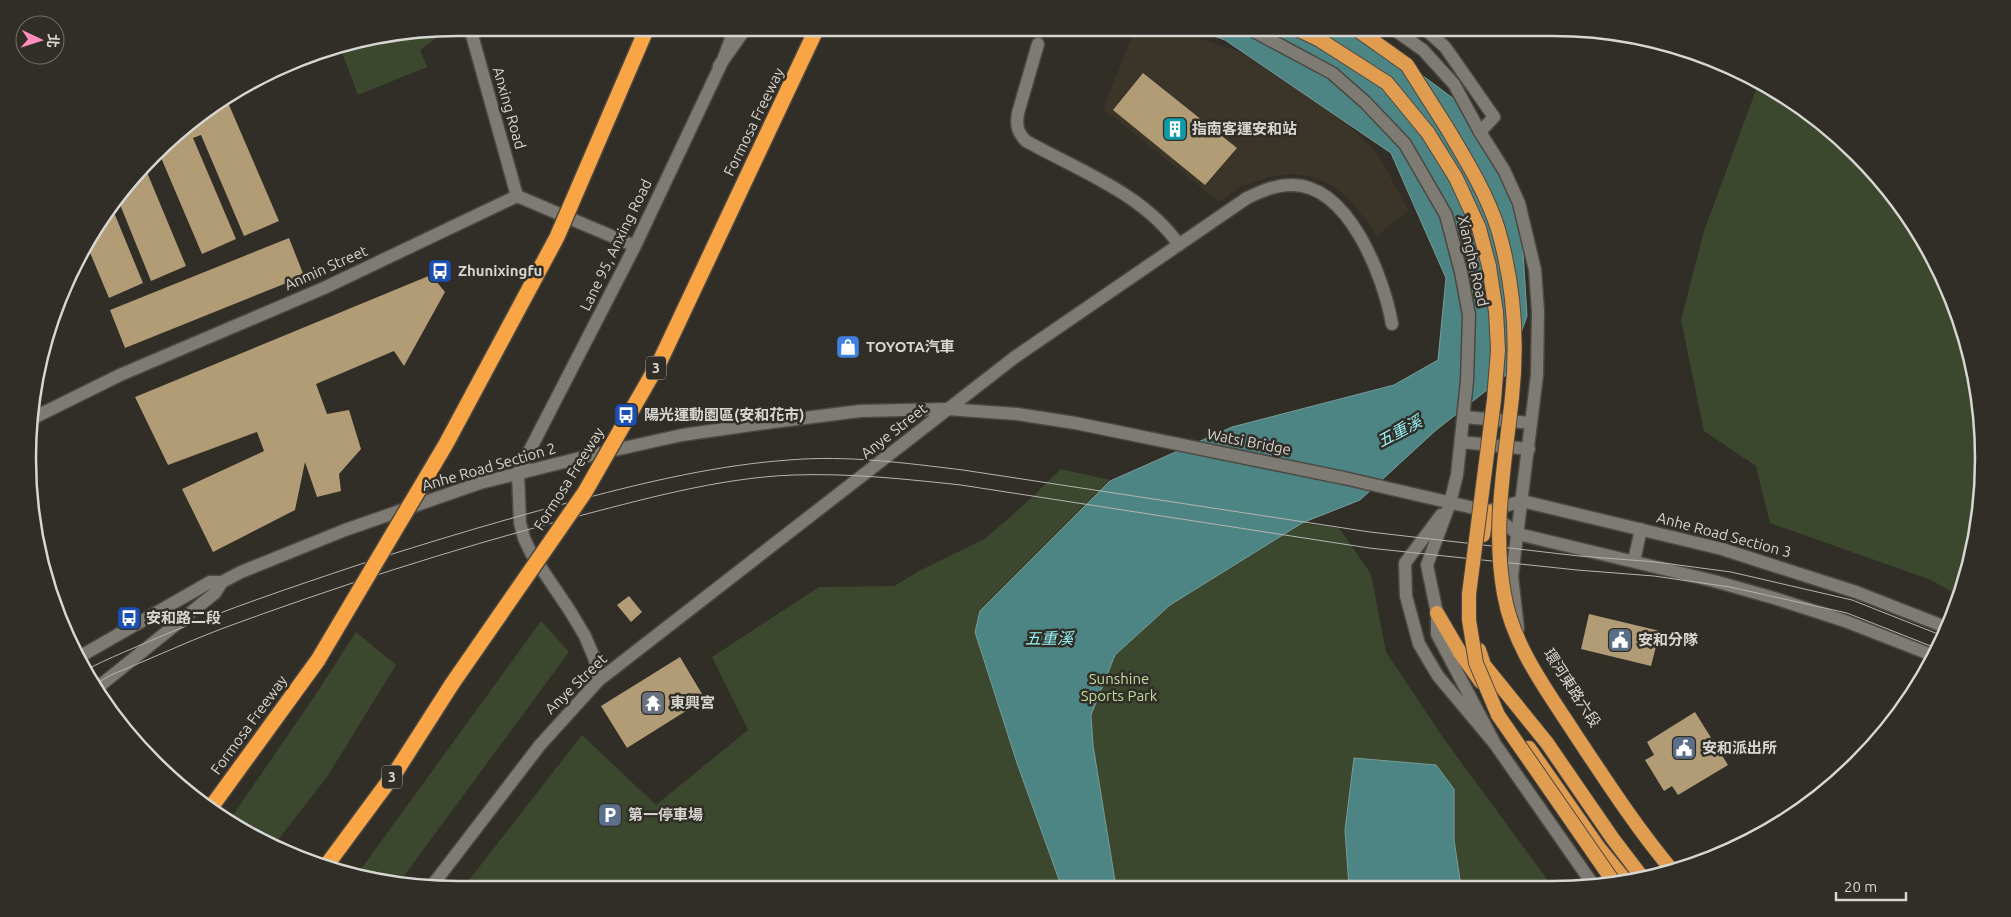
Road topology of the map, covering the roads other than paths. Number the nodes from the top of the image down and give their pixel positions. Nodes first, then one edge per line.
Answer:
1 (472, 36) edge
2 (644, 36) edge
3 (732, 36) edge
4 (741, 36) edge
5 (813, 36) edge
6 (1263, 36) edge
7 (1312, 36) edge
8 (1366, 36) edge
9 (1403, 36) edge
10 (1433, 36) edge
11 (1038, 44) dead end
12 (720, 66) junction
13 (1480, 132) junction
14 (517, 196) junction
15 (1179, 245) junction
16 (635, 246) junction
17 (1392, 324) dead end
18 (947, 409) junction
19 (39, 416) edge
20 (1464, 417) junction
21 (1075, 423) joint
22 (1531, 423) junction
23 (1461, 442) junction
24 (1528, 449) junction
25 (518, 473) junction
26 (1522, 501) junction
27 (1450, 503) junction
28 (1487, 512) junction
29 (1641, 529) junction
30 (1518, 534) junction
31 (1634, 561) junction
32 (222, 582) junction
33 (1437, 613) junction
34 (1941, 625) edge
35 (85, 654) edge
36 (1926, 654) edge
37 (599, 680) junction
38 (102, 684) edge
39 (1495, 744) junction
40 (214, 803) edge
41 (330, 860) edge
42 (1673, 863) edge
43 (1667, 865) edge
44 (1638, 872) edge
45 (1621, 875) edge
46 (1610, 877) edge
47 (1589, 879) edge
48 (436, 880) edge

1 - 14 main road, Anxing Road
2 - 40 highway, Formosa Freeway, bridge
3 - 12 main road, Lane 95, Anxing Road
4 - 12 main road
5 - 41 highway, Formosa Freeway / 3, bridge
6 - 20 main road, Xianghe Road
7 - 46 highway, bridge
8 - 43 highway, bridge
9 - 13 main road
10 - 13 main road
11 - 15 main road
12 - 16 main road, Lane 95, Anxing Road
13 - 22 main road
14 - 16 main road
14 - 19 main road, Anmin Street
15 - 17 main road, Anye Street
15 - 18 main road, Anye Street
16 - 25 main road, Lane 95, Anxing Road
18 - 21 main road, Anhe Road Section 2
18 - 25 main road, Anhe Road Section 2
18 - 37 main road, Anye Street
20 - 22 main road
20 - 23 main road, Xianghe Road
21 - 27 main road, Watsi Bridge
22 - 24 main road
23 - 24 main road
23 - 27 main road, Xianghe Road
24 - 26 main road
25 - 32 main road, Anhe Road Section 2
25 - 37 main road
26 - 28 main road
26 - 29 main road, Anhe Road Section 3
26 - 30 main road, 環河東路六段
27 - 28 main road
27 - 33 main road
27 - 39 main road
28 - 30 main road
28 - 44 highway
29 - 31 main road
29 - 34 main road, Anhe Road Section 3
30 - 31 main road
30 - 42 main road, 環河東路六段
31 - 36 main road
32 - 35 main road, Anhe Road Section 2
32 - 38 main road, Anhe Road Section 2
33 - 39 main road
33 - 45 highway
37 - 48 main road, Anye Street
39 - 47 main road

